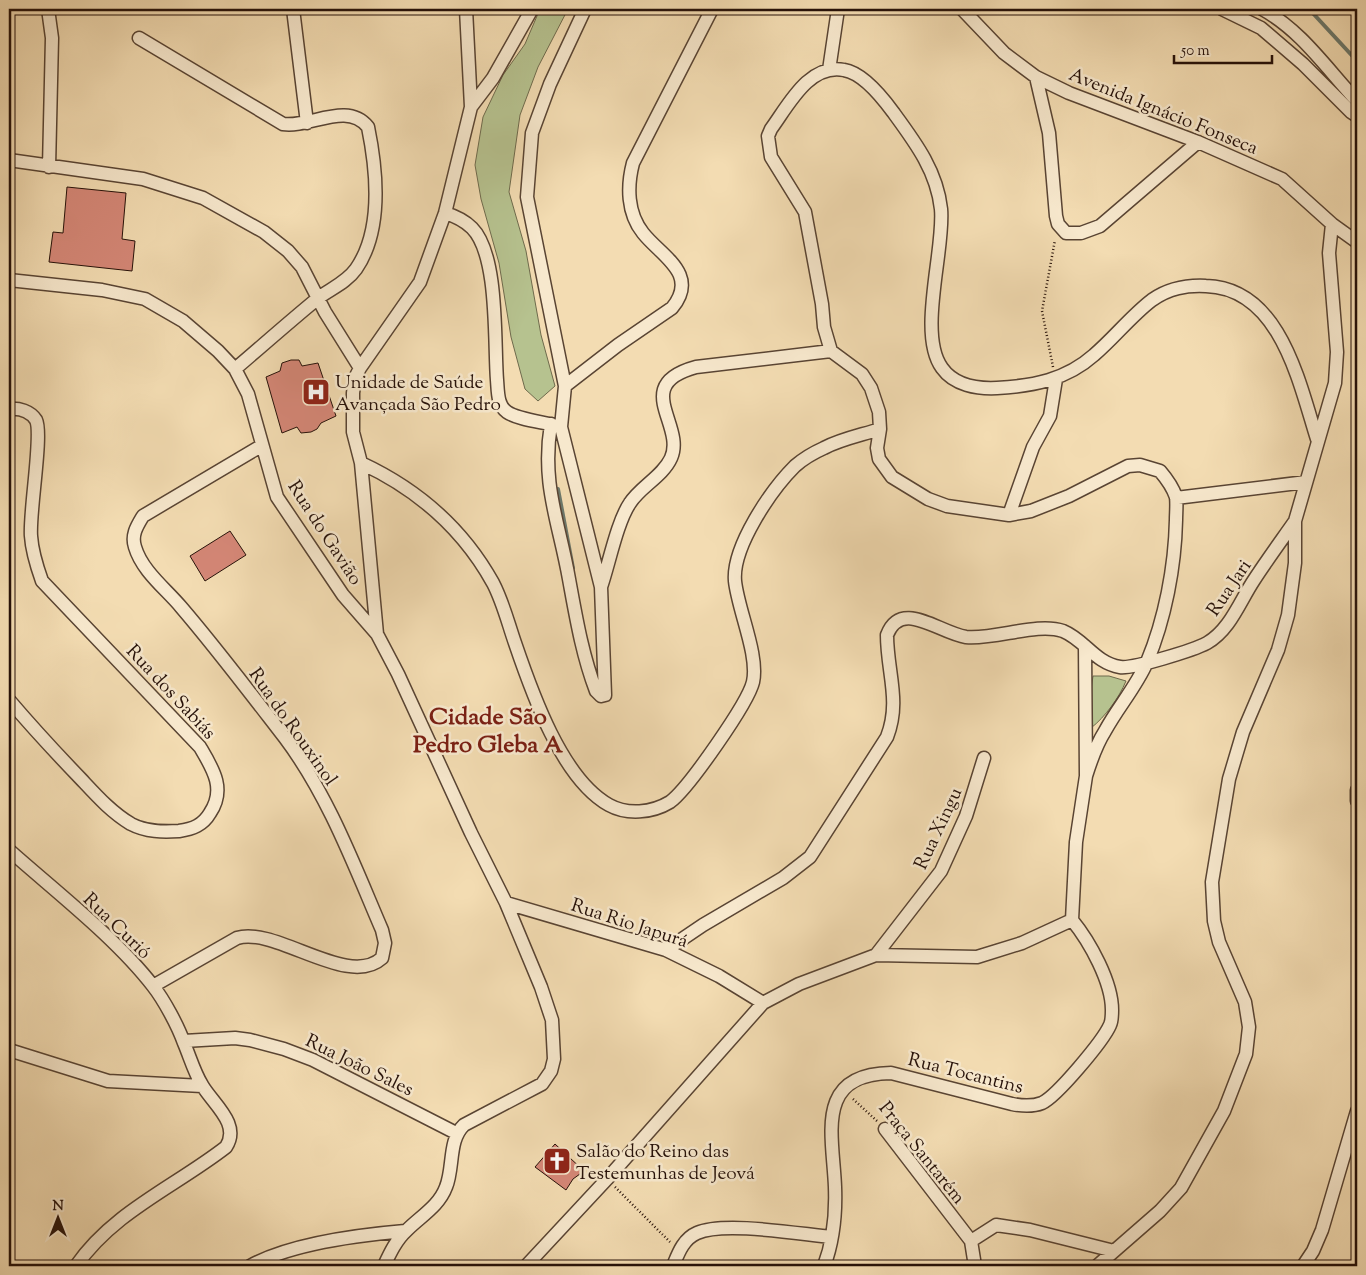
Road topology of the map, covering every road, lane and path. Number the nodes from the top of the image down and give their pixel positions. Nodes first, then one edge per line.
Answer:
1 (48, 9) edge
2 (293, 9) edge
3 (466, 9) edge
4 (532, 9) edge
5 (585, 9) edge
6 (712, 9) edge
7 (838, 9) edge
8 (962, 9) edge
9 (1222, 9) edge
10 (1262, 9) edge
11 (139, 38) dead end
12 (829, 70) junction
13 (1036, 77) junction
14 (472, 107) junction
15 (1356, 109) edge
16 (307, 123) junction
17 (1198, 142) junction
18 (9, 160) edge
19 (50, 167) junction
20 (446, 214) junction
21 (1058, 224) junction
22 (1332, 224) junction
23 (1357, 242) edge
24 (9, 280) edge
25 (318, 298) junction
26 (831, 351) junction
27 (360, 368) junction
28 (235, 369) junction
29 (1056, 379) junction
30 (565, 386) junction
31 (9, 409) edge
32 (556, 426) junction
33 (880, 429) junction
34 (1317, 439) junction
35 (261, 446) junction
36 (361, 463) junction
37 (1306, 482) junction
38 (1176, 498) junction
39 (1009, 516) junction
40 (1295, 521) junction
41 (601, 587) junction
42 (377, 634) junction
43 (1085, 646) junction
44 (1147, 662) junction
45 (9, 700) edge
46 (984, 758) dead end
47 (1086, 776) junction
48 (1357, 790) edge
49 (1357, 801) edge
50 (9, 850) edge
51 (506, 903) junction
52 (1072, 920) junction
53 (666, 950) junction
54 (876, 955) junction
55 (154, 986) junction
56 (763, 1003) junction
57 (184, 1041) junction
58 (9, 1050) edge
59 (202, 1086) junction
60 (843, 1090) junction
61 (1357, 1111) edge
62 (885, 1129) joint
63 (456, 1133) junction
64 (607, 1179) junction
65 (406, 1231) junction
66 (831, 1237) junction
67 (971, 1241) junction
68 (679, 1250) junction
69 (1114, 1251) junction
70 (76, 1266) edge
71 (250, 1266) edge
72 (384, 1266) edge
73 (526, 1266) edge
74 (673, 1266) edge
75 (824, 1266) edge
76 (975, 1266) edge
77 (1097, 1266) edge
78 (1303, 1266) edge

1 - 19 street
2 - 16 street
3 - 14 street
4 - 14 street
5 - 30 street
6 - 30 street
7 - 12 street
8 - 13 street, Avenida Ignácio Fonseca
9 - 15 street
10 - 15 street
11 - 16 street
12 - 26 street
12 - 29 street
13 - 17 street, Avenida Ignácio Fonseca
13 - 21 street
14 - 20 street
16 - 25 street
17 - 21 street
17 - 22 street, Avenida Ignácio Fonseca
18 - 19 street
19 - 25 street
20 - 27 street
20 - 32 street
21 - 29 path
22 - 23 street, Avenida Ignácio Fonseca
22 - 34 street
24 - 28 street, Rua do Gavião
25 - 27 street
25 - 28 street
26 - 33 street
26 - 41 street
27 - 36 street
28 - 35 street, Rua do Gavião
29 - 34 street
29 - 39 street
30 - 32 street
31 - 45 street, Rua dos Sabiás
32 - 41 street
32 - 41 street
33 - 36 street
33 - 39 street
34 - 37 street
35 - 42 street, Rua do Gavião
35 - 55 street, Rua do Rouxinol
36 - 42 street
37 - 38 street
37 - 40 street
38 - 39 street
38 - 44 street
40 - 44 street, Rua Jari
40 - 69 street
42 - 51 street
43 - 44 street, Rua Jari
43 - 47 street
43 - 53 street, Rua Jari
44 - 47 street
46 - 54 street, Rua Xingu
47 - 52 street
48 - 49 street
50 - 55 street, Rua Curió
51 - 53 street, Rua Rio Japurá
51 - 63 street
52 - 54 street
52 - 60 street, Rua Tocantins
53 - 56 street, Rua Rio Japurá
54 - 56 street
55 - 57 street, Rua Curió
56 - 64 street
57 - 59 street, Rua Curió
57 - 63 street, Rua João Sales
58 - 59 street
59 - 70 street, Rua Curió
60 - 62 path, Praça Santarém
60 - 66 street
61 - 78 street
62 - 67 street, Praça Santarém
63 - 65 street
64 - 68 path
64 - 73 street
65 - 71 street
65 - 72 street
66 - 68 street
66 - 75 street
67 - 69 street
67 - 76 street, Praça Santarém
68 - 74 street
69 - 77 street

